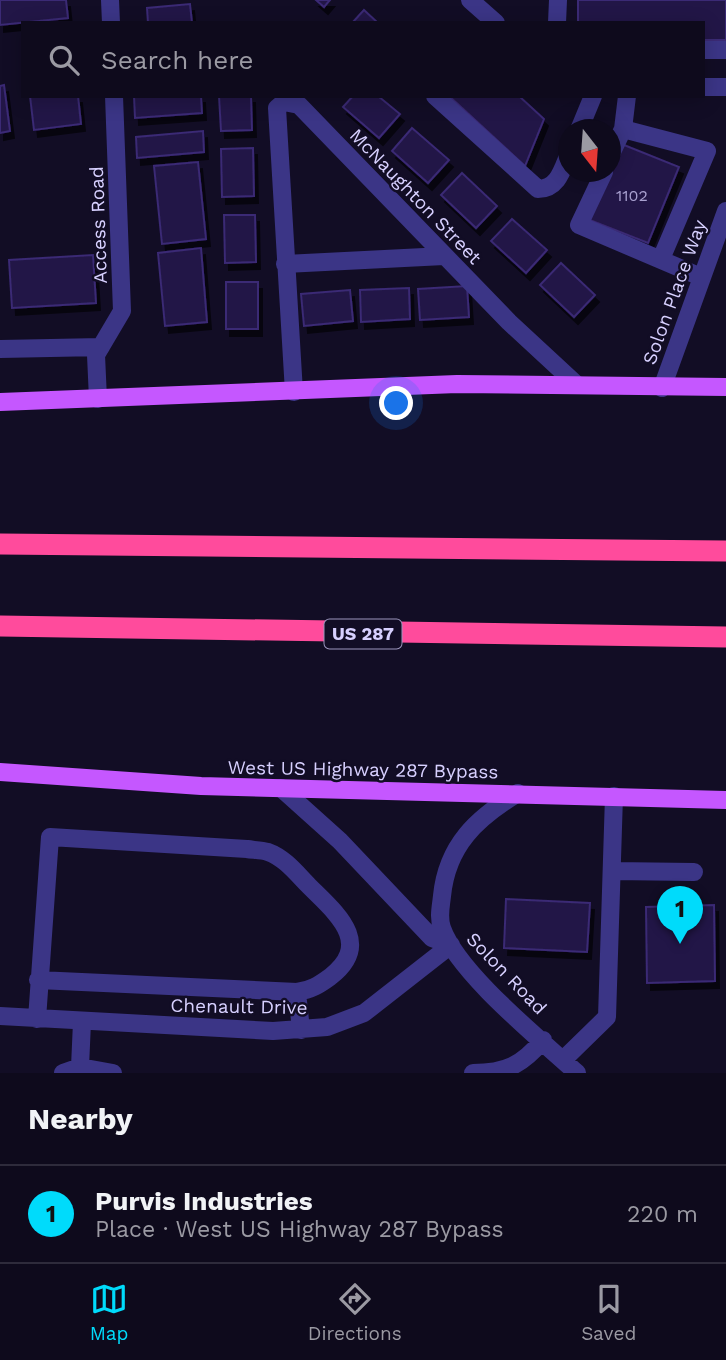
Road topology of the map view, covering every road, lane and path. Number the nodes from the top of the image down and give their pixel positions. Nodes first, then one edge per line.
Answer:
1 (110, 0) edge
2 (470, 0) edge
3 (558, 0) edge
4 (111, 21) edge
5 (494, 21) edge
6 (557, 21) edge
7 (705, 50) edge
8 (726, 50) edge
9 (726, 86) edge
10 (705, 87) edge
11 (114, 98) edge
12 (437, 98) edge
13 (592, 98) edge
14 (627, 98) edge
15 (584, 119) edge
16 (623, 129) junction
17 (621, 134) edge
18 (558, 176) edge
19 (599, 182) edge
20 (726, 211) edge
21 (444, 256) junction
22 (661, 259) junction
23 (285, 264) junction
24 (701, 277) junction
25 (101, 347) junction
26 (0, 349) edge
27 (576, 384) junction
28 (726, 387) edge
29 (662, 388) junction
30 (294, 393) junction
31 (98, 399) junction
32 (0, 402) edge
33 (0, 544) edge
34 (726, 551) edge
35 (0, 626) edge
36 (726, 637) edge
37 (0, 772) edge
38 (281, 788) junction
39 (518, 793) junction
40 (614, 796) junction
41 (726, 800) edge
42 (612, 871) junction
43 (694, 872) dead end
44 (451, 945) junction
45 (38, 979) junction
46 (297, 992) junction
47 (0, 1016) edge
48 (37, 1019) junction
49 (82, 1022) junction
50 (301, 1030) junction
51 (543, 1040) junction
52 (563, 1060) junction
53 (521, 1066) edge
54 (71, 1070) edge
55 (113, 1073) edge
56 (473, 1073) edge
57 (577, 1073) edge

1 - 4 street
2 - 5 street
3 - 6 street
7 - 8 street
9 - 10 street
11 - 25 street, Access Road
12 - 18 street
13 - 15 street
14 - 16 street
16 - 17 street
16 - 22 street
19 - 22 street
20 - 24 street, Solon Place Way
21 - 23 street
21 - 23 street, McNaughton Street
21 - 27 street, McNaughton Street
22 - 24 street
23 - 30 street, McNaughton Street
24 - 29 street, Solon Place Way
25 - 26 street
25 - 31 street, Access Road
27 - 29 main road
27 - 30 main road
28 - 29 main road
30 - 31 main road
31 - 32 main road
33 - 34 highway
35 - 36 highway, US 287
37 - 38 main road, West US Highway 287 Bypass
38 - 39 main road, West US Highway 287 Bypass
38 - 44 street
39 - 40 main road, West US Highway 287 Bypass
39 - 44 street, Solon Road
40 - 41 main road, West US Highway 287 Bypass
40 - 42 street
42 - 43 street
42 - 52 street
44 - 50 street, Chenault Drive
44 - 51 street, Solon Road
45 - 46 street
45 - 46 street
45 - 48 street
46 - 50 street
47 - 48 street, Chenault Drive
48 - 49 street, Chenault Drive
49 - 50 street, Chenault Drive
49 - 54 street
51 - 52 street, Solon Road
51 - 53 street
52 - 57 street, Solon Road
53 - 56 street
54 - 55 street

